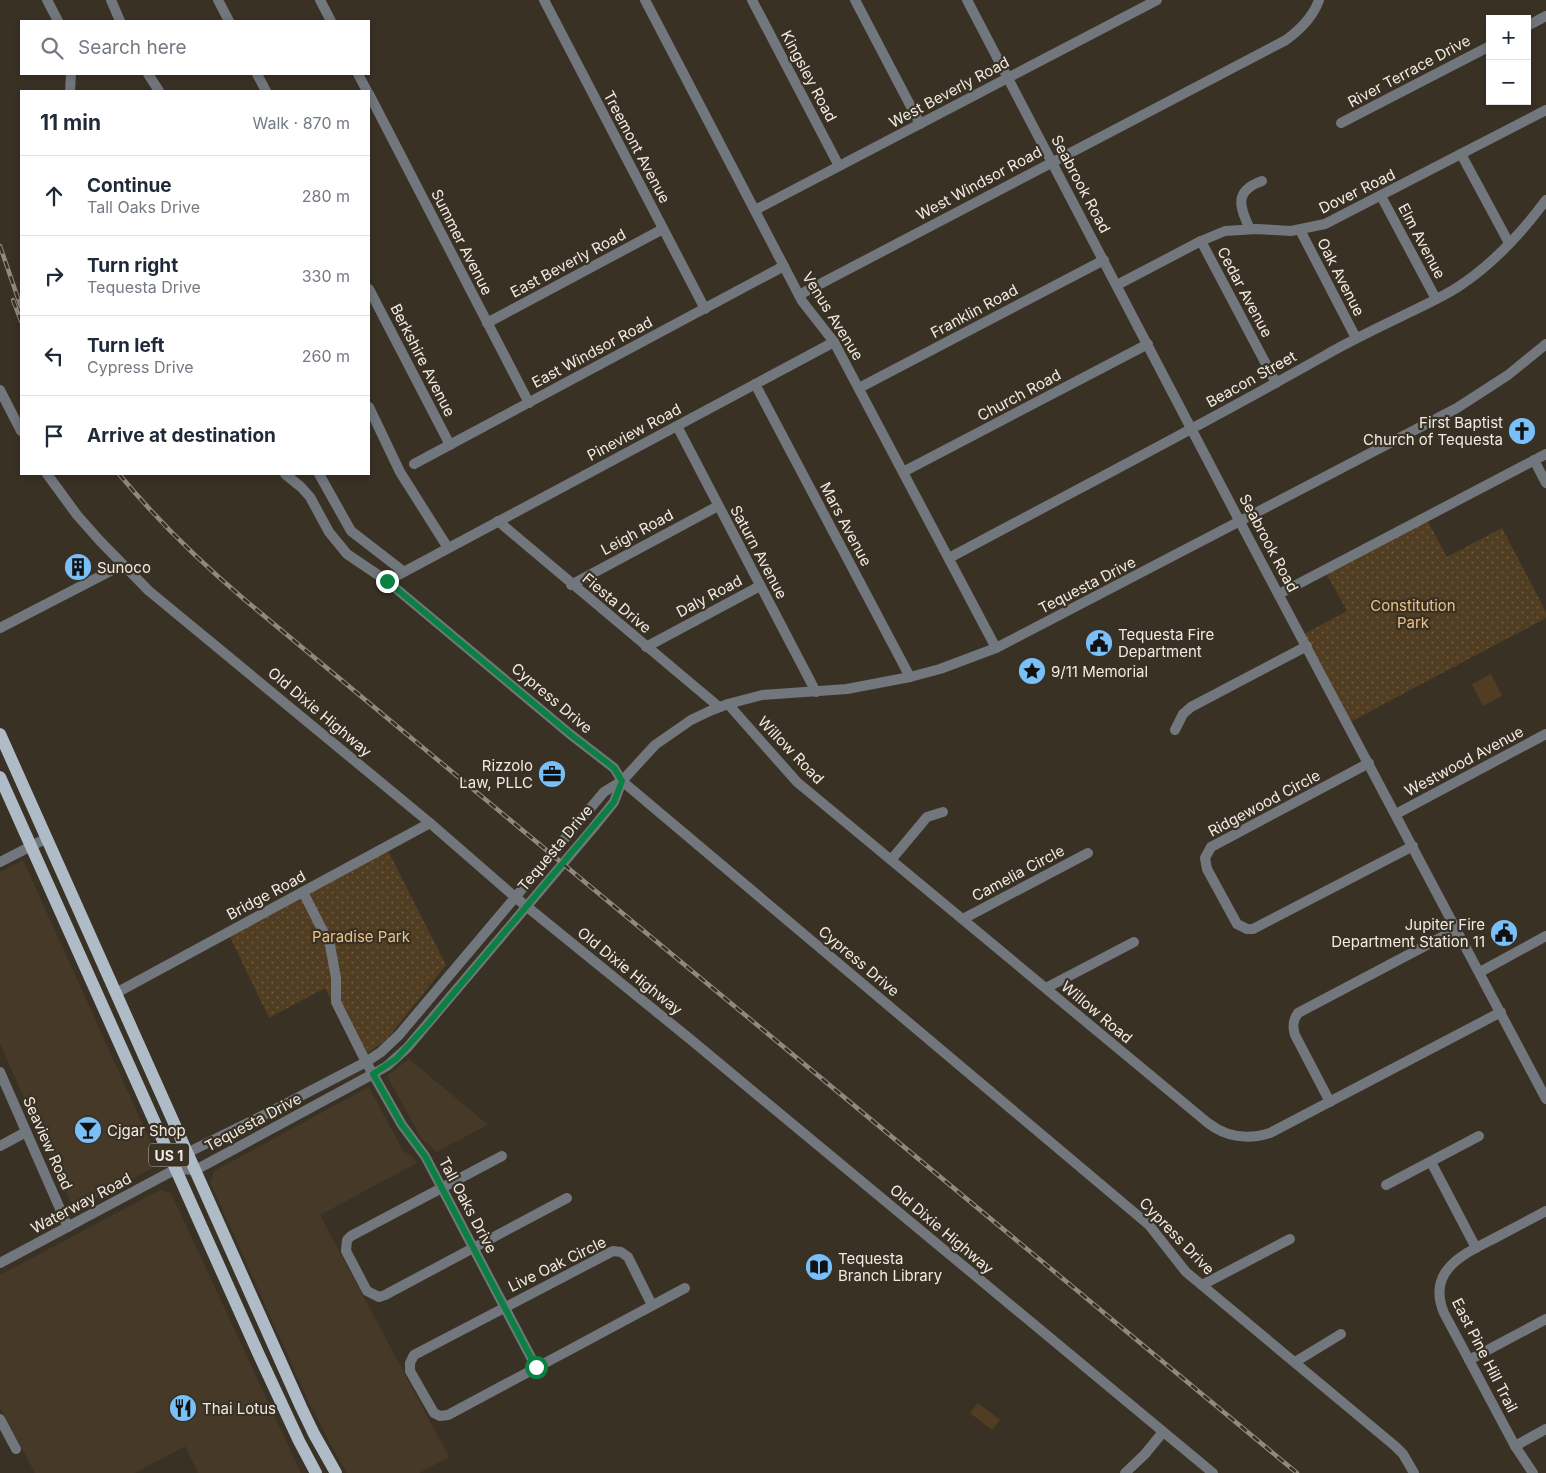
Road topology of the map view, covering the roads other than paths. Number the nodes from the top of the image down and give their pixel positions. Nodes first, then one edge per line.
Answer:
1 (47, 0) edge
2 (111, 0) edge
3 (218, 0) edge
4 (320, 0) edge
5 (544, 0) edge
6 (645, 0) edge
7 (752, 0) edge
8 (855, 0) edge
9 (967, 0) edge
10 (1157, 0) edge
11 (1319, 0) edge
12 (1546, 16) edge
13 (57, 20) edge
14 (120, 20) edge
15 (228, 20) edge
16 (330, 20) edge
17 (1531, 24) edge
18 (1486, 48) edge
19 (71, 75) edge
20 (149, 75) edge
21 (258, 75) edge
22 (359, 75) edge
23 (1008, 78) junction
24 (70, 90) edge
25 (158, 90) edge
26 (265, 90) edge
27 (366, 90) edge
28 (370, 97) edge
29 (1546, 110) edge
30 (1341, 123) dead end
31 (920, 124) junction
32 (1461, 154) junction
33 (1052, 162) junction
34 (839, 166) junction
35 (1262, 181) dead end
36 (1382, 196) junction
37 (1546, 200) edge
38 (755, 210) junction
39 (663, 229) junction
40 (1250, 229) junction
41 (1300, 230) junction
42 (1201, 241) junction
43 (1509, 243) junction
44 (1104, 260) junction
45 (784, 266) junction
46 (1117, 285) junction
47 (370, 291) edge
48 (800, 294) junction
49 (1436, 299) junction
50 (705, 309) junction
51 (487, 323) junction
52 (1356, 338) junction
53 (834, 342) junction
54 (1148, 344) junction
55 (1546, 344) edge
56 (1276, 383) junction
57 (755, 384) junction
58 (859, 388) junction
59 (0, 390) edge
60 (530, 403) junction
61 (370, 409) edge
62 (677, 426) junction
63 (1192, 428) junction
64 (20, 429) edge
65 (450, 445) junction
66 (1546, 454) edge
67 (1534, 460) junction
68 (414, 464) dead end
69 (903, 472) junction
70 (49, 475) edge
71 (286, 475) edge
72 (320, 475) edge
73 (1546, 484) edge
74 (718, 506) junction
75 (498, 522) junction
76 (1240, 522) junction
77 (448, 548) junction
78 (949, 558) junction
79 (122, 565) junction
80 (404, 572) junction
81 (388, 583) junction
82 (571, 585) junction
83 (760, 586) junction
84 (1279, 594) junction
85 (0, 628) edge
86 (1307, 646) junction
87 (646, 647) junction
88 (996, 648) junction
89 (910, 677) junction
90 (816, 692) junction
91 (723, 705) junction
92 (1175, 730) dead end
93 (0, 734) edge
94 (1546, 734) edge
95 (1369, 763) junction
96 (0, 777) edge
97 (622, 781) junction
98 (943, 812) dead end
99 (1396, 814) junction
100 (430, 823) junction
101 (47, 838) junction
102 (31, 846) junction
103 (1413, 846) junction
104 (1088, 853) dead end
105 (891, 860) junction
106 (0, 862) edge
107 (303, 892) junction
108 (514, 897) junction
109 (526, 906) junction
110 (963, 919) junction
111 (1457, 929) junction
112 (1546, 936) edge
113 (1134, 942) dead end
114 (1480, 972) junction
115 (1046, 988) junction
116 (116, 993) junction
117 (1501, 1012) junction
118 (366, 1062) junction
119 (0, 1072) edge
120 (373, 1074) junction
121 (1546, 1099) edge
122 (1330, 1102) junction
123 (26, 1132) junction
124 (1479, 1136) dead end
125 (0, 1146) edge
126 (187, 1153) junction
127 (502, 1156) dead end
128 (1431, 1162) junction
129 (176, 1169) junction
130 (195, 1170) junction
131 (1386, 1186) dead end
132 (442, 1189) junction
133 (567, 1198) dead end
134 (1546, 1211) edge
135 (68, 1227) junction
136 (1290, 1239) dead end
137 (473, 1248) junction
138 (1476, 1248) junction
139 (0, 1263) edge
140 (1202, 1285) junction
141 (684, 1288) dead end
142 (652, 1305) junction
143 (504, 1307) junction
144 (1546, 1319) edge
145 (1341, 1334) dead end
146 (1469, 1360) junction
147 (1295, 1362) junction
148 (536, 1367) junction
149 (287, 1416) junction
150 (0, 1420) edge
151 (1546, 1429) edge
152 (1163, 1432) junction
153 (314, 1434) junction
154 (1515, 1446) junction
155 (16, 1449) dead end
156 (316, 1473) edge
157 (336, 1473) edge
158 (1125, 1473) edge
159 (1213, 1473) edge
160 (1414, 1473) edge
161 (1533, 1473) edge

1 - 13 street
2 - 14 street
3 - 15 street
4 - 16 street
5 - 39 street, Treemont Avenue
6 - 38 street, Venus Avenue
7 - 34 street, Kingsley Road
8 - 31 street
9 - 23 street, Seabrook Road
10 - 23 street, West Beverly Road
11 - 33 street, West Windsor Road
12 - 17 street
18 - 30 street, River Terrace Drive
19 - 24 street
20 - 25 street
21 - 26 street
22 - 27 street, Summer Avenue
23 - 31 street, West Beverly Road
23 - 33 street, Seabrook Road
28 - 51 street, Summer Avenue
29 - 32 street, Dover Road
31 - 34 street, West Beverly Road
32 - 36 street, Dover Road
32 - 43 street
33 - 44 street, Seabrook Road
33 - 48 street, West Windsor Road
34 - 38 street, West Beverly Road
35 - 40 street
36 - 41 street, Dover Road
36 - 49 street, Elm Avenue
37 - 43 street, Beacon Street
38 - 45 street, Venus Avenue
39 - 50 street, Treemont Avenue
39 - 51 street, East Beverly Road
40 - 41 street, Dover Road
40 - 42 street, Dover Road
41 - 52 street, Oak Avenue
42 - 46 street, Dover Road
42 - 56 street, Cedar Avenue
43 - 49 street, Beacon Street
44 - 46 street, Seabrook Road
44 - 58 street, Franklin Road
45 - 48 street, Venus Avenue
45 - 50 street, East Windsor Road
46 - 54 street, Seabrook Road
47 - 65 street, Berkshire Avenue
48 - 53 street, Venus Avenue
49 - 52 street, Beacon Street
50 - 60 street, East Windsor Road
51 - 60 street, Summer Avenue
52 - 56 street, Beacon Street
53 - 57 street, Pineview Road
53 - 58 street, Venus Avenue
54 - 63 street, Seabrook Road
54 - 69 street, Church Road
55 - 76 street, Tequesta Drive
56 - 63 street, Beacon Street
57 - 62 street, Pineview Road
57 - 89 street, Mars Avenue
58 - 69 street, Venus Avenue
59 - 64 street
60 - 65 street, East Windsor Road
61 - 77 street
62 - 74 street, Saturn Avenue
62 - 75 street, Pineview Road
63 - 76 street, Seabrook Road
63 - 78 street, Beacon Street
65 - 68 street, East Windsor Road
66 - 67 street
67 - 73 street
67 - 84 street
69 - 78 street, Venus Avenue
70 - 79 street, Old Dixie Highway
71 - 81 street, Cypress Drive
72 - 80 street
74 - 82 street, Leigh Road
74 - 83 street, Saturn Avenue
75 - 77 street, Pineview Road
75 - 82 street, Fiesta Drive
76 - 84 street, Seabrook Road
76 - 88 street, Tequesta Drive
77 - 80 street, Pineview Road
78 - 88 street, Venus Avenue
79 - 85 street
79 - 100 street, Old Dixie Highway
80 - 81 street, Pineview Road
81 - 97 street, Cypress Drive
82 - 87 street, Fiesta Drive
83 - 87 street, Daly Road
83 - 90 street, Saturn Avenue
84 - 86 street, Seabrook Road
86 - 92 street
86 - 95 street, Seabrook Road
87 - 91 street, Fiesta Drive
88 - 89 street, Tequesta Drive
89 - 90 street, Tequesta Drive
90 - 91 street, Tequesta Drive
91 - 97 street, Tequesta Drive
91 - 105 street, Willow Road
93 - 101 main road, US 1
94 - 99 street, Westwood Avenue
95 - 99 street, Seabrook Road
95 - 103 street, Ridgewood Circle
96 - 102 main road, US 1
97 - 108 street, Tequesta Drive
97 - 109 street, Tequesta Drive
97 - 140 street, Cypress Drive
98 - 105 street
99 - 103 street, Seabrook Road
100 - 107 street, Bridge Road
100 - 108 street, Old Dixie Highway
101 - 102 street
101 - 116 main road, US 1
102 - 106 street
102 - 129 main road, US 1
103 - 111 street, Seabrook Road
104 - 110 street, Camelia Circle
105 - 110 street, Willow Road
107 - 116 street, Bridge Road
107 - 118 street, Tall Oaks Drive
108 - 109 street, Old Dixie Highway
108 - 118 street, Tequesta Drive
109 - 120 street, Tequesta Drive
109 - 152 street, Old Dixie Highway
110 - 115 street, Willow Road
111 - 114 street, Seabrook Road
111 - 122 street
112 - 114 street
113 - 115 street
114 - 117 street, Seabrook Road
115 - 122 street, Willow Road
116 - 126 main road, US 1
117 - 121 street, Seabrook Road
117 - 122 street, Willow Road
118 - 120 street, Tall Oaks Drive
118 - 126 street, Tequesta Drive
119 - 123 street, Seaview Road
120 - 130 street, Tequesta Drive
120 - 132 street, Tall Oaks Drive
123 - 125 street
123 - 135 street, Seaview Road
124 - 128 street
126 - 129 street, Tequesta Drive
126 - 130 main road, US 1
127 - 132 street
128 - 131 street
128 - 138 street
129 - 130 street, Tequesta Drive
129 - 135 street, Waterway Road
129 - 149 main road, US 1
130 - 153 main road, US 1
132 - 137 street, Tall Oaks Drive
132 - 137 street
133 - 137 street
134 - 138 street, East Pine Hill Trail
135 - 139 street, Waterway Road
136 - 140 street
137 - 143 street, Tall Oaks Drive
138 - 146 street, East Pine Hill Trail
140 - 147 street, Cypress Drive
141 - 142 street
142 - 143 street, Live Oak Circle
142 - 148 street
143 - 148 street, Tall Oaks Drive
143 - 148 street
144 - 146 street
145 - 147 street
146 - 154 street, East Pine Hill Trail
147 - 160 street, Cypress Drive
149 - 153 main road
149 - 156 main road, US 1
150 - 155 street
151 - 154 street
152 - 158 street
152 - 159 street, Old Dixie Highway
153 - 157 main road, US 1
154 - 161 street, East Pine Hill Trail

